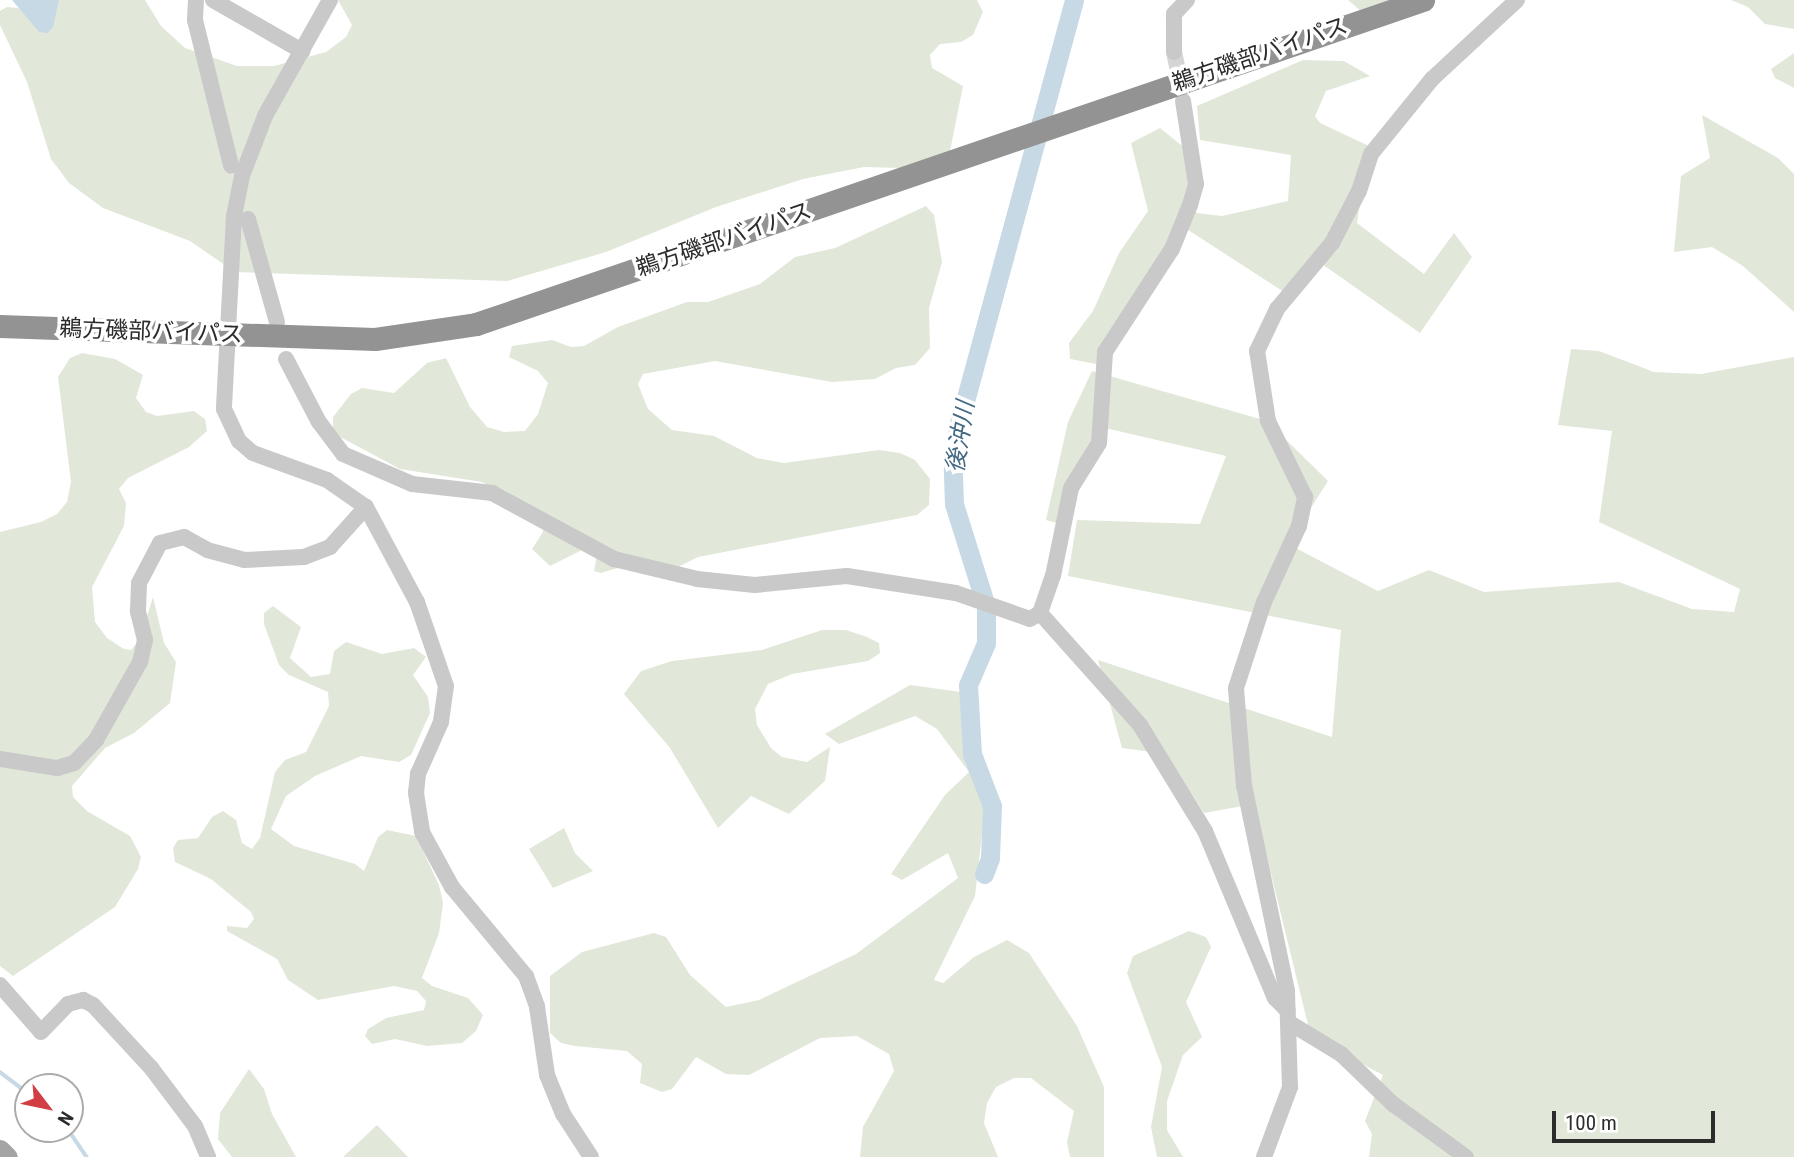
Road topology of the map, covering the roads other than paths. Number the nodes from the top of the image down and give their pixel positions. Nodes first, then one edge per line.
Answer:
1 (196, 0) edge
2 (213, 0) edge
3 (330, 0) edge
4 (1187, 0) edge
5 (1423, 0) edge
6 (1517, 0) edge
7 (302, 51) junction
8 (1174, 52) tunnel mouth
9 (1183, 101) tunnel mouth
10 (232, 166) dead end
11 (248, 219) dead end
12 (277, 322) dead end
13 (0, 326) edge
14 (228, 334) junction
15 (286, 359) dead end
16 (343, 454) junction
17 (327, 480) junction
18 (366, 507) junction
19 (1040, 613) junction
20 (0, 759) edge
21 (0, 985) edge
22 (1288, 1017) junction
23 (0, 1149) edge
24 (8, 1157) edge
25 (208, 1157) edge
26 (592, 1157) edge
27 (1264, 1157) edge
28 (1465, 1157) edge

1 - 10 street
2 - 7 street
3 - 7 street
4 - 8 street
5 - 14 highway, 鵜方磯部バイパス
6 - 22 street
7 - 14 street
9 - 19 street
11 - 12 street
13 - 14 highway, 鵜方磯部バイパス
14 - 17 street
15 - 16 street
16 - 17 street
16 - 19 street
17 - 18 street
18 - 20 street
18 - 26 street
19 - 22 street
21 - 25 street
22 - 27 street
22 - 28 street
23 - 24 main road

